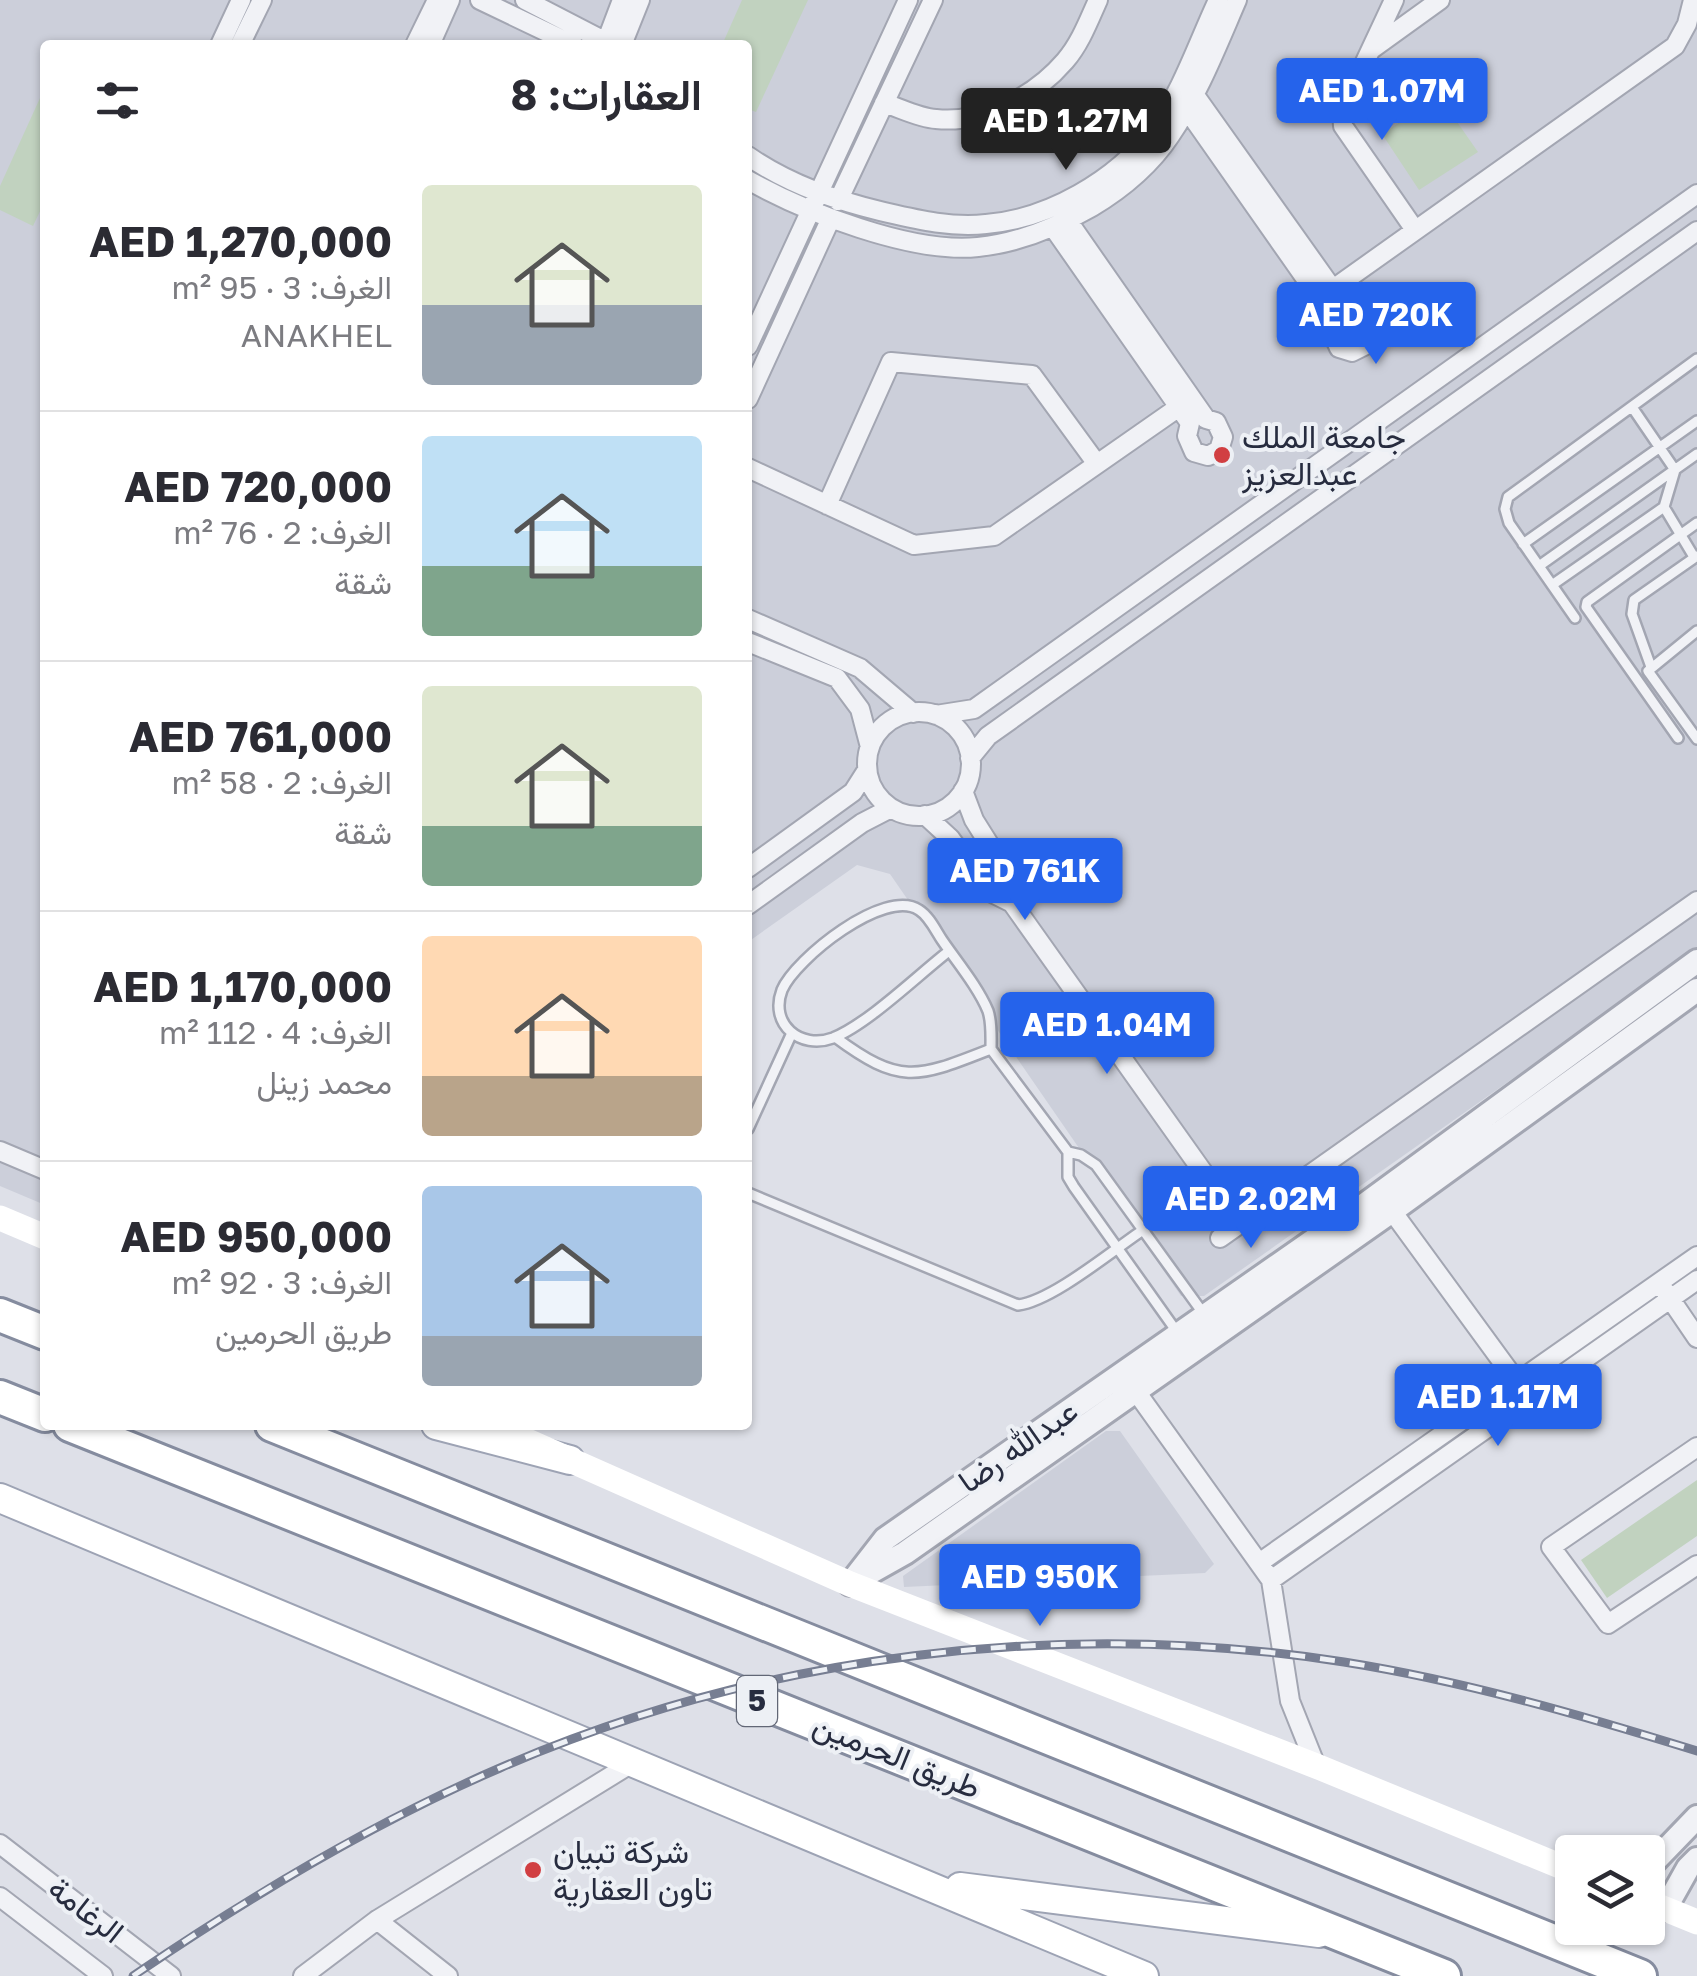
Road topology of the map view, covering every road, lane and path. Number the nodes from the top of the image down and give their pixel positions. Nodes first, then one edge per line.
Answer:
1 (241, 0) edge
2 (262, 0) edge
3 (437, 0) edge
4 (450, 0) edge
5 (480, 0) edge
6 (525, 0) edge
7 (622, 0) edge
8 (640, 0) edge
9 (908, 0) edge
10 (933, 0) edge
11 (1098, 0) edge
12 (1218, 0) edge
13 (1237, 0) edge
14 (1394, 0) edge
15 (1440, 0) edge
16 (1693, 0) edge
17 (222, 40) edge
18 (242, 40) edge
19 (418, 40) edge
20 (432, 40) edge
21 (564, 40) edge
22 (603, 40) edge
23 (612, 40) edge
24 (614, 40) edge
25 (1368, 52) junction
26 (1190, 101) junction
27 (884, 103) junction
28 (752, 159) edge
29 (752, 181) edge
30 (1697, 194) edge
31 (815, 201) junction
32 (835, 210) junction
33 (1061, 224) junction
34 (1416, 230) junction
35 (1697, 232) edge
36 (1333, 289) junction
37 (752, 337) edge
38 (1697, 359) edge
39 (752, 390) edge
40 (1180, 407) junction
41 (1632, 407) junction
42 (1697, 421) edge
43 (1659, 448) junction
44 (1697, 454) edge
45 (1097, 464) junction
46 (752, 470) edge
47 (1674, 470) junction
48 (827, 505) junction
49 (1664, 508) junction
50 (1697, 523) edge
51 (1680, 536) junction
52 (1523, 544) junction
53 (1696, 556) edge
54 (1539, 566) junction
55 (1620, 580) junction
56 (1552, 585) junction
57 (1634, 600) junction
58 (1575, 618) dead end
59 (752, 621) edge
60 (1697, 631) edge
61 (752, 644) edge
62 (1651, 666) junction
63 (912, 713) junction
64 (936, 715) junction
65 (1678, 738) dead end
66 (1697, 739) edge
67 (870, 748) junction
68 (970, 758) junction
69 (867, 770) junction
70 (963, 791) junction
71 (892, 808) junction
72 (925, 815) junction
73 (752, 865) edge
74 (1697, 900) edge
75 (752, 903) edge
76 (1012, 903) junction
77 (949, 951) junction
78 (1697, 961) edge
79 (1697, 990) edge
80 (791, 1035) junction
81 (835, 1037) junction
82 (990, 1049) junction
83 (752, 1121) edge
84 (0, 1151) edge
85 (1068, 1152) junction
86 (40, 1168) edge
87 (752, 1195) edge
88 (1392, 1211) junction
89 (0, 1218) edge
90 (1240, 1224) junction
91 (1143, 1230) junction
92 (40, 1235) edge
93 (1220, 1238) dead end
94 (1117, 1248) junction
95 (1697, 1256) edge
96 (1697, 1280) edge
97 (1658, 1283) junction
98 (1670, 1298) junction
99 (0, 1315) edge
100 (1205, 1315) junction
101 (40, 1331) edge
102 (1178, 1334) junction
103 (1697, 1338) edge
104 (1517, 1382) junction
105 (1135, 1390) junction
106 (0, 1397) edge
107 (40, 1413) edge
108 (82, 1430) edge
109 (284, 1430) edge
110 (455, 1430) edge
111 (502, 1430) edge
112 (1697, 1447) edge
113 (570, 1460) junction
114 (0, 1498) edge
115 (1258, 1563) junction
116 (1697, 1565) edge
117 (1271, 1580) junction
118 (850, 1584) junction
119 (632, 1763) junction
120 (1316, 1766) junction
121 (1697, 1818) edge
122 (0, 1844) edge
123 (1665, 1851) edge
124 (1697, 1859) edge
125 (1555, 1865) edge
126 (896, 1871) junction
127 (1665, 1895) edge
128 (0, 1897) edge
129 (1665, 1910) edge
130 (377, 1920) junction
131 (1697, 1922) edge
132 (1343, 1935) junction
133 (1439, 1975) edge
134 (102, 1976) edge
135 (171, 1976) edge
136 (303, 1976) edge
137 (448, 1976) edge
138 (1144, 1976) edge
139 (1640, 1976) edge

1 - 17 street
2 - 18 street
3 - 19 street
4 - 20 street
5 - 21 street
6 - 22 street
7 - 23 street
8 - 24 street
9 - 31 street
10 - 27 street
11 - 27 street
12 - 32 street
13 - 26 street
14 - 25 street
15 - 25 street
16 - 34 street
25 - 34 street
26 - 33 street
26 - 36 street
26 - 36 street
27 - 32 street
28 - 31 street
29 - 31 street
30 - 64 street
31 - 32 street
31 - 37 street
32 - 33 street
32 - 39 street
33 - 40 street
33 - 40 street
34 - 36 street
35 - 68 street
38 - 41 lane
40 - 45 street
41 - 43 lane
41 - 52 lane
42 - 43 lane
43 - 47 lane
43 - 52 lane
44 - 47 lane
45 - 48 street
45 - 48 street
46 - 48 street
47 - 49 lane
47 - 54 lane
49 - 51 lane
49 - 56 lane
50 - 51 lane
51 - 53 lane
51 - 55 lane
52 - 54 lane
53 - 57 lane
54 - 56 lane
55 - 57 lane
55 - 65 lane
56 - 58 lane
57 - 62 lane
59 - 63 street
60 - 62 lane
61 - 67 street
62 - 66 lane
63 - 64 street
63 - 67 street
64 - 68 street
67 - 69 street
68 - 70 street
69 - 71 street
69 - 73 street
70 - 72 street
70 - 76 street
71 - 72 street
71 - 75 street
72 - 76 street
74 - 90 street
76 - 90 street
77 - 80 lane
77 - 81 lane
77 - 82 lane
78 - 100 street, عبدالله رضا
79 - 88 street, عبدالله رضا
80 - 81 lane
80 - 83 lane
81 - 82 lane
82 - 85 lane
84 - 86 street
85 - 91 lane
85 - 94 lane
87 - 94 lane
88 - 104 street
88 - 105 street, عبدالله رضا
89 - 92 main road
90 - 93 street
91 - 94 lane
91 - 100 lane
94 - 102 lane
95 - 97 street
96 - 98 street
97 - 98 street
97 - 104 street
98 - 103 street
98 - 117 street
99 - 101 highway
100 - 102 street, عبدالله رضا
102 - 118 street, عبدالله رضا
104 - 115 street
105 - 115 street
105 - 118 street, عبدالله رضا
106 - 107 highway
108 - 132 highway, طريق الحرمين / 5
109 - 139 highway, 5
110 - 113 main road
111 - 113 main road
112 - 116 street
113 - 118 main road
114 - 119 main road
115 - 117 street
117 - 120 street
118 - 120 main road
119 - 126 main road
119 - 130 street
120 - 125 main road
121 - 123 street
122 - 135 street, الرغامة
124 - 127 street
126 - 132 main road
126 - 138 main road
128 - 134 street, الرغامة
129 - 131 main road
130 - 136 street
130 - 137 street
132 - 133 highway, طريق الحرمين / 5

